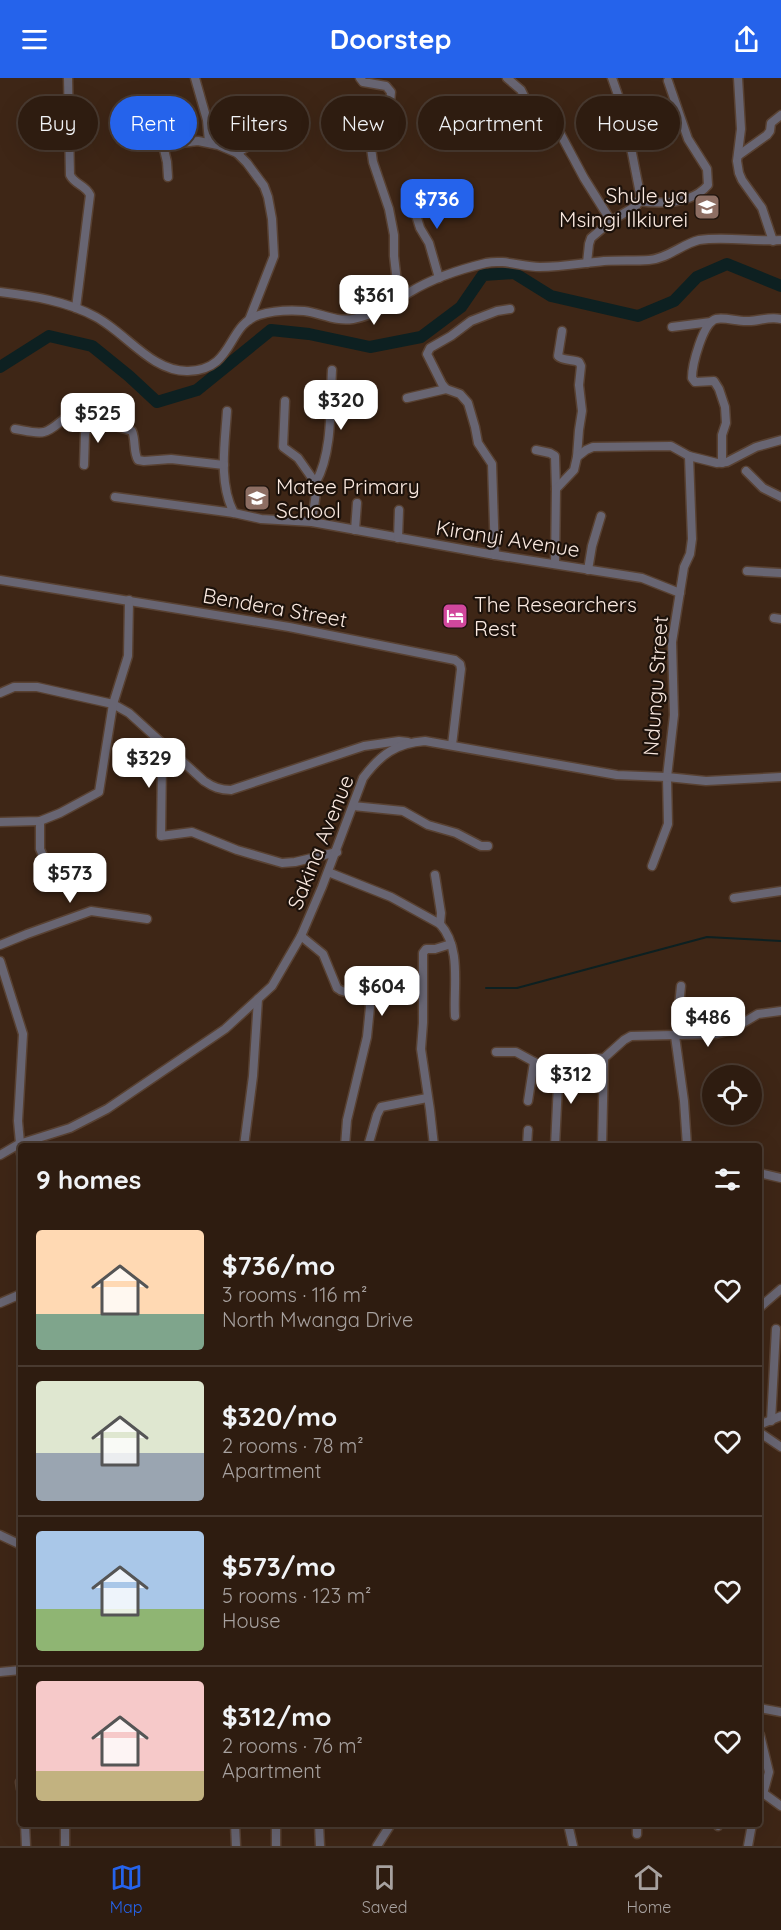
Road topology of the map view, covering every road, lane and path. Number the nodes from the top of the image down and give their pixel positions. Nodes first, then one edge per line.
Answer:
1 (68, 78) edge
2 (195, 78) edge
3 (360, 78) edge
4 (507, 78) edge
5 (612, 78) edge
6 (738, 78) edge
7 (668, 81) dead end
8 (781, 114) edge
9 (197, 141) edge
10 (209, 142) joint
11 (164, 150) edge
12 (229, 150) edge
13 (242, 150) edge
14 (237, 153) junction
15 (739, 155) junction
16 (168, 177) dead end
17 (449, 189) dead end
18 (638, 201) junction
19 (611, 221) junction
20 (777, 240) edge
21 (586, 263) junction
22 (439, 278) junction
23 (0, 292) edge
24 (399, 300) junction
25 (76, 309) junction
26 (510, 309) dead end
27 (781, 319) edge
28 (249, 320) junction
29 (711, 322) junction
30 (672, 327) dead end
31 (562, 331) dead end
32 (332, 370) dead end
33 (446, 389) junction
34 (407, 398) dead end
35 (285, 401) dead end
36 (227, 411) dead end
37 (90, 418) junction
38 (15, 429) dead end
39 (781, 440) edge
40 (536, 450) dead end
41 (689, 456) junction
42 (578, 457) junction
43 (722, 463) junction
44 (84, 465) dead end
45 (224, 465) junction
46 (746, 471) dead end
47 (316, 482) junction
48 (556, 489) junction
49 (115, 497) dead end
50 (781, 497) edge
51 (357, 503) dead end
52 (399, 510) dead end
53 (234, 513) junction
54 (601, 516) dead end
55 (312, 522) junction
56 (355, 530) junction
57 (398, 538) junction
58 (495, 555) junction
59 (555, 564) junction
60 (588, 570) junction
61 (747, 571) dead end
62 (781, 573) edge
63 (0, 580) edge
64 (680, 593) junction
65 (129, 600) junction
66 (0, 693) edge
67 (113, 704) junction
68 (410, 742) junction
69 (165, 746) junction
70 (452, 746) junction
71 (667, 777) junction
72 (781, 777) edge
73 (353, 806) junction
74 (40, 821) junction
75 (0, 822) edge
76 (488, 846) dead end
77 (337, 852) junction
78 (652, 866) dead end
79 (328, 872) junction
80 (435, 875) dead end
81 (91, 878) dead end
82 (781, 891) edge
83 (734, 898) dead end
84 (147, 919) dead end
85 (440, 924) junction
86 (301, 936) junction
87 (451, 944) junction
88 (0, 945) edge
89 (0, 961) edge
90 (681, 986) dead end
91 (258, 999) junction
92 (781, 1011) edge
93 (455, 1017) dead end
94 (676, 1036) junction
95 (496, 1052) dead end
96 (604, 1058) junction
97 (534, 1062) junction
98 (559, 1063) junction
99 (428, 1098) junction
100 (528, 1101) dead end
101 (528, 1130) dead end
102 (19, 1143) edge
103 (22, 1143) edge
104 (243, 1143) edge
105 (345, 1143) edge
106 (369, 1143) edge
107 (434, 1143) edge
108 (526, 1143) edge
109 (555, 1143) edge
110 (602, 1143) edge
111 (687, 1143) edge
112 (18, 1145) edge
113 (0, 1155) edge
114 (762, 1174) edge
115 (781, 1178) edge
116 (781, 1289) edge
117 (18, 1295) edge
118 (0, 1303) edge
119 (762, 1305) edge
120 (776, 1329) dead end
121 (781, 1416) edge
122 (771, 1421) junction
123 (762, 1424) edge
124 (762, 1434) edge
125 (781, 1447) edge
126 (0, 1535) edge
127 (18, 1544) edge
128 (18, 1670) edge
129 (0, 1672) edge
130 (762, 1709) edge
131 (781, 1712) edge
132 (762, 1743) edge
133 (762, 1790) edge
134 (762, 1793) edge
135 (781, 1806) edge
136 (25, 1827) edge
137 (65, 1827) edge
138 (235, 1827) edge
139 (276, 1827) edge
140 (319, 1827) edge
141 (389, 1827) edge
142 (569, 1827) edge
143 (751, 1827) edge
144 (26, 1846) edge
145 (65, 1846) edge
146 (236, 1846) edge
147 (276, 1846) edge
148 (320, 1846) edge
149 (377, 1846) edge
150 (573, 1846) edge
151 (748, 1846) edge

1 - 25 street
2 - 10 street
3 - 24 street
4 - 19 street
5 - 18 street
6 - 15 street
7 - 18 street
8 - 15 street
9 - 10 street
11 - 16 street
12 - 14 street
13 - 14 street
14 - 28 street
15 - 20 street
17 - 22 street
18 - 19 street
19 - 21 street
20 - 21 street
21 - 22 street
22 - 24 street
23 - 25 street
24 - 28 street
25 - 28 street
26 - 33 street
27 - 29 street
29 - 30 street
29 - 43 street
31 - 42 street
32 - 47 street
33 - 34 street
33 - 58 street
35 - 47 street
36 - 45 street
37 - 38 street
37 - 44 street
37 - 45 street
39 - 43 street
40 - 48 street
41 - 42 street
41 - 43 street
41 - 64 street, Ndungu Street
42 - 48 street
45 - 53 street
46 - 50 street
47 - 55 street
48 - 59 street
49 - 53 street, Kiranyi Avenue
51 - 56 street
52 - 57 street
53 - 55 street, Kiranyi Avenue
54 - 60 street
55 - 56 street, Kiranyi Avenue
56 - 57 street, Kiranyi Avenue
57 - 58 street, Kiranyi Avenue
58 - 59 street, Kiranyi Avenue
59 - 60 street, Kiranyi Avenue
60 - 64 street, Kiranyi Avenue
61 - 62 street
63 - 65 street, Bendera Street
64 - 71 street, Ndungu Street
65 - 67 street
65 - 70 street, Bendera Street
66 - 67 street
67 - 69 street
67 - 74 street
68 - 69 street
68 - 70 street, Sakina Avenue
68 - 73 street, Sakina Avenue
69 - 77 street
70 - 71 street, Sakina Avenue
71 - 72 street, Sakina Avenue
71 - 78 street, Ndungu Street
73 - 76 street
73 - 77 street, Sakina Avenue
74 - 75 street
74 - 81 street
77 - 79 street, Sakina Avenue
79 - 85 street
79 - 86 street, Sakina Avenue
80 - 85 street
82 - 83 street
84 - 88 street
85 - 87 street
86 - 91 street, Sakina Avenue
86 - 105 street
87 - 93 street
87 - 99 street
89 - 102 street
90 - 94 street
91 - 103 street, Sakina Avenue
91 - 104 street
92 - 94 street
94 - 96 street
94 - 111 street
95 - 97 street
96 - 98 street
96 - 110 street
97 - 98 street
97 - 100 street
98 - 109 street
99 - 106 street
99 - 107 street
101 - 108 street
112 - 113 street, Sakina Avenue
114 - 115 street
116 - 119 street
117 - 118 street
120 - 122 street
121 - 122 street
122 - 123 street
124 - 125 street
126 - 127 street
128 - 129 street
130 - 131 street
132 - 133 street
134 - 135 street
136 - 144 street
137 - 145 street
138 - 146 street
139 - 147 street
140 - 148 street
141 - 149 street
142 - 150 street
143 - 151 street

